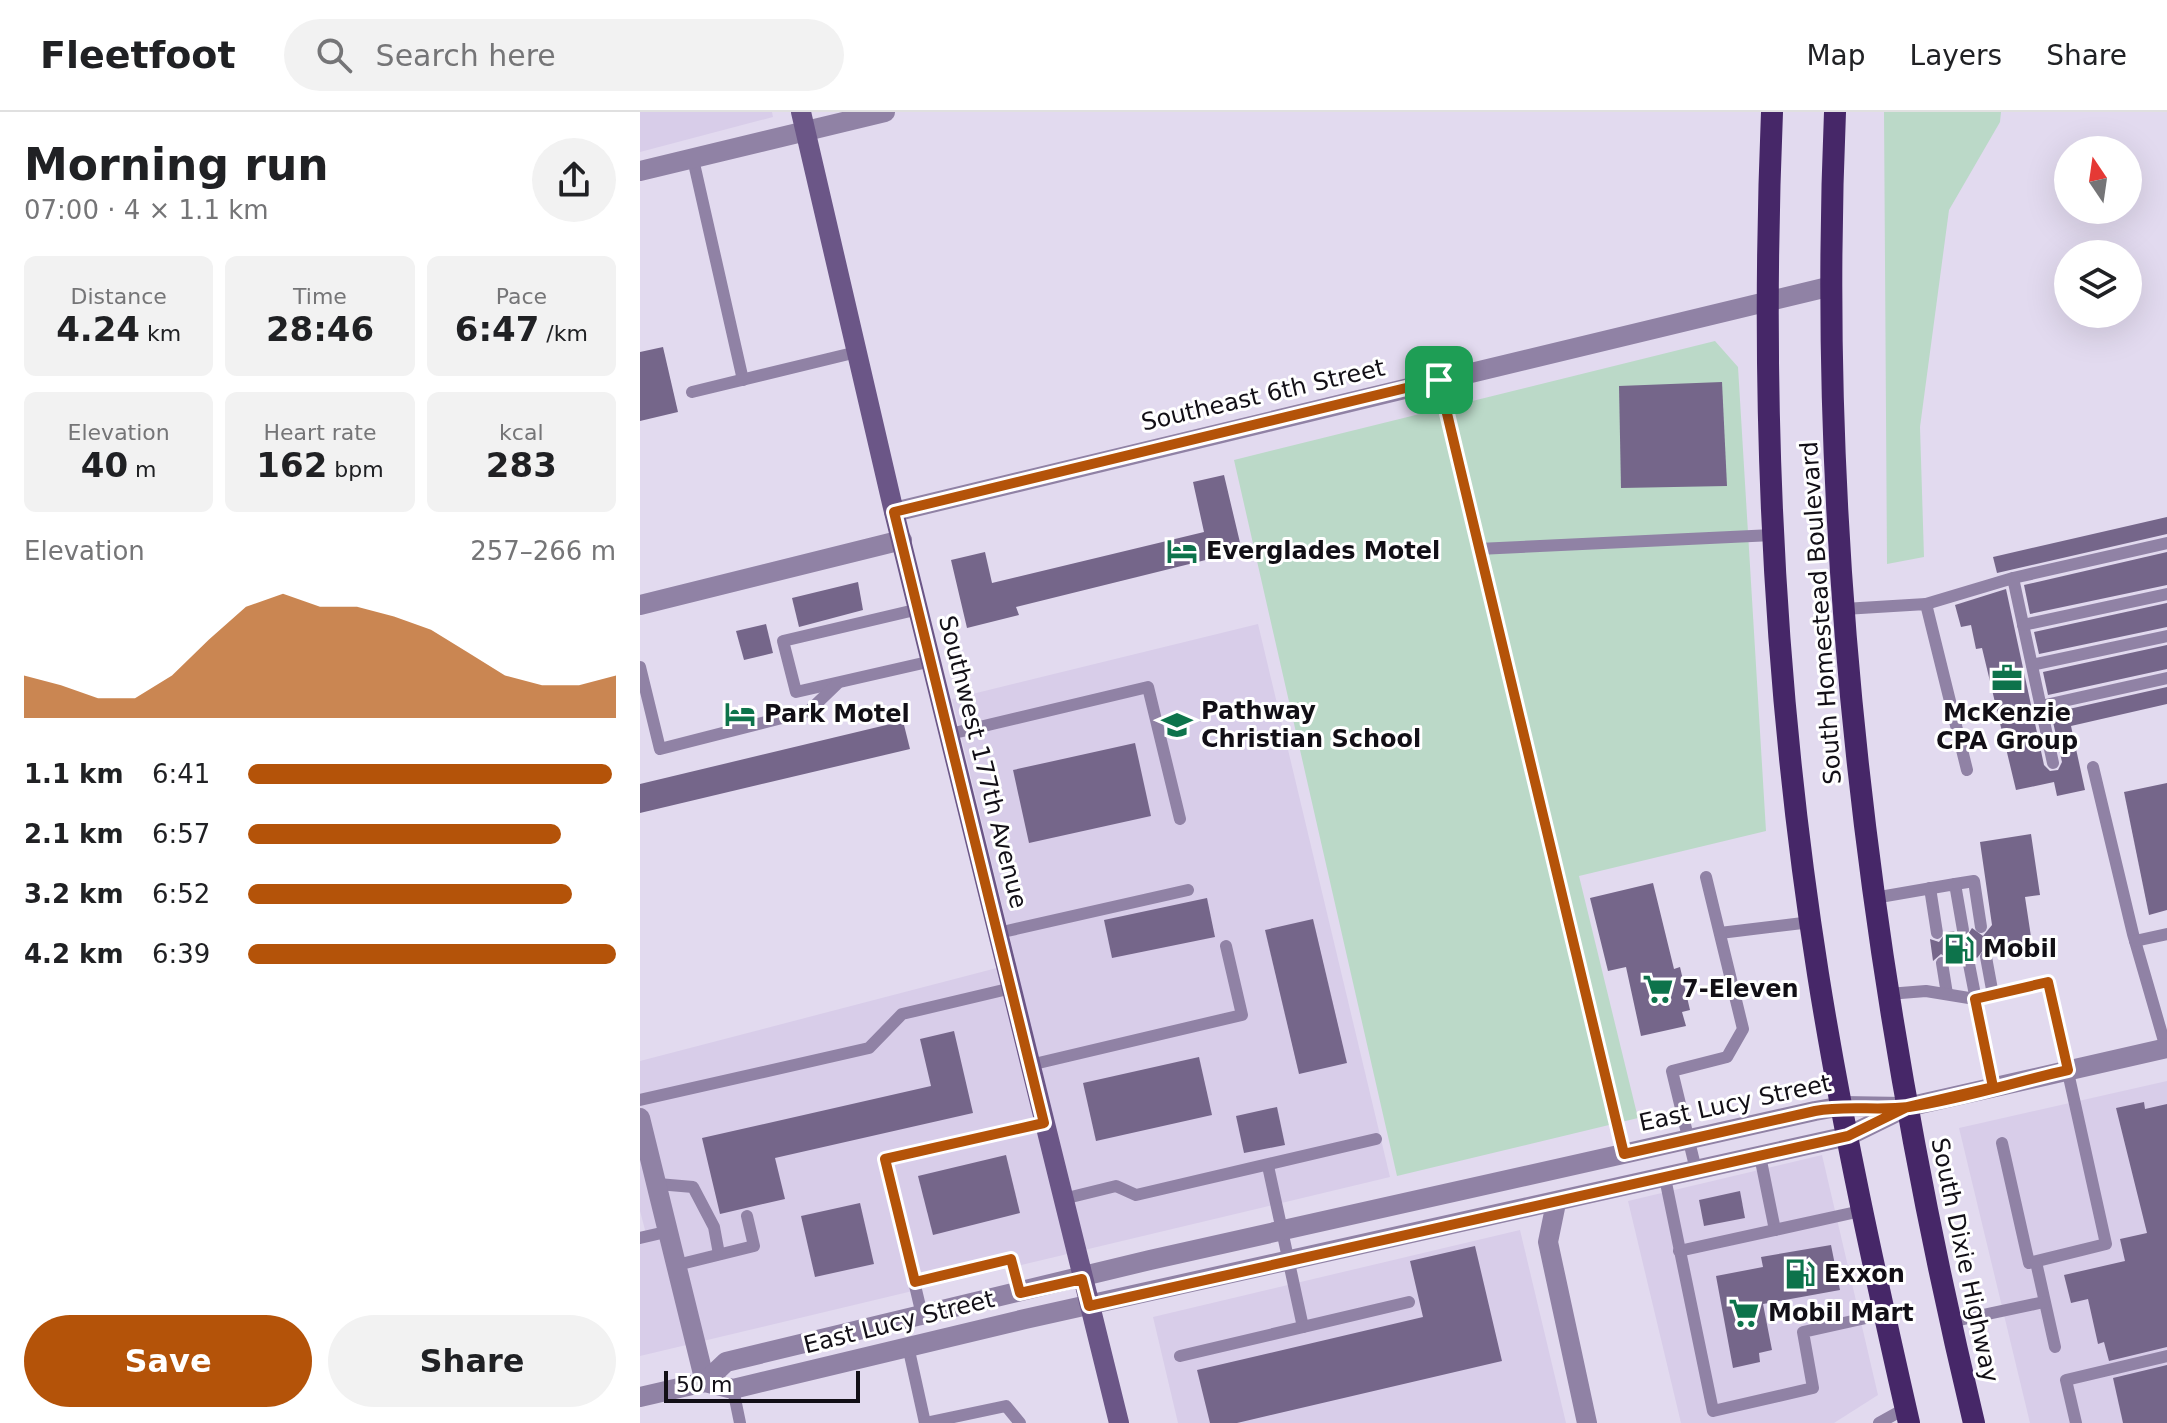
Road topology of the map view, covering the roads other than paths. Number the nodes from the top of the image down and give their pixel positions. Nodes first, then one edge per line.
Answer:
1 (885, 112) edge
2 (1772, 112) edge
3 (1835, 112) edge
4 (803, 122) edge
5 (693, 159) junction
6 (640, 171) edge
7 (1832, 286) junction
8 (1767, 303) junction
9 (857, 352) junction
10 (743, 380) junction
11 (1439, 380) junction
12 (692, 392) dead end
13 (894, 512) junction
14 (1773, 535) junction
15 (902, 540) junction
16 (2167, 543) edge
17 (1478, 549) junction
18 (2013, 578) junction
19 (2167, 594) edge
20 (1926, 604) junction
21 (640, 605) edge
22 (919, 609) junction
23 (1844, 609) junction
24 (2023, 625) junction
25 (2167, 636) edge
26 (932, 661) junction
27 (2032, 665) junction
28 (640, 667) edge
29 (2167, 678) edge
30 (839, 682) junction
31 (2041, 706) junction
32 (950, 734) junction
33 (2053, 763) dead end
34 (2093, 767) dead end
35 (1967, 770) dead end
36 (1180, 819) dead end
37 (1706, 877) dead end
38 (1955, 884) junction
39 (1930, 888) junction
40 (1188, 890) dead end
41 (1874, 898) junction
42 (1811, 922) junction
43 (1981, 927) dead end
44 (1963, 930) dead end
45 (998, 933) junction
46 (1720, 933) junction
47 (1937, 933) dead end
48 (2167, 934) edge
49 (2135, 941) junction
50 (1226, 946) dead end
51 (1986, 957) dead end
52 (1968, 959) dead end
53 (1942, 963) dead end
54 (1012, 988) junction
55 (1888, 994) junction
56 (1947, 994) junction
57 (1993, 995) junction
58 (1975, 999) junction
59 (2166, 1048) edge
60 (1030, 1065) junction
61 (2068, 1070) junction
62 (1993, 1087) junction
63 (640, 1100) edge
64 (1843, 1106) junction
65 (1907, 1107) junction
66 (640, 1118) edge
67 (1044, 1123) junction
68 (1848, 1136) junction
69 (1376, 1139) dead end
70 (1689, 1139) junction
71 (2002, 1143) dead end
72 (1624, 1154) junction
73 (1760, 1156) junction
74 (1268, 1166) junction
75 (1696, 1170) junction
76 (1517, 1178) junction
77 (1665, 1178) junction
78 (658, 1184) junction
79 (1063, 1199) junction
80 (1420, 1200) junction
81 (1556, 1203) junction
82 (1525, 1208) junction
83 (1861, 1211) junction
84 (747, 1216) dead end
85 (1428, 1230) junction
86 (1775, 1230) junction
87 (670, 1231) junction
88 (1280, 1231) junction
89 (640, 1238) edge
90 (1679, 1251) junction
91 (719, 1254) junction
92 (2036, 1262) junction
93 (1287, 1263) junction
94 (677, 1265) junction
95 (1082, 1279) junction
96 (915, 1282) junction
97 (1020, 1293) junction
98 (1409, 1302) dead end
99 (2044, 1302) junction
100 (1089, 1306) junction
101 (1884, 1314) junction
102 (922, 1315) junction
103 (1950, 1322) junction
104 (1303, 1327) junction
105 (908, 1346) junction
106 (2055, 1347) dead end
107 (1180, 1356) dead end
108 (2167, 1356) edge
109 (705, 1382) junction
110 (733, 1389) junction
111 (640, 1397) edge
112 (1908, 1416) edge
113 (740, 1423) edge
114 (925, 1423) edge
115 (1020, 1423) edge
116 (1119, 1423) edge
117 (1587, 1423) edge
118 (1879, 1423) edge
119 (1974, 1423) edge
120 (2076, 1423) edge

1 - 4 street
2 - 8 highway, South Homestead Boulevard
3 - 7 highway, South Homestead Boulevard
4 - 5 street
4 - 9 main road, Southwest 177th Avenue
5 - 6 street
5 - 10 lane
7 - 8 street, Southeast 6th Street
7 - 23 highway, South Homestead Boulevard
8 - 11 street, Southeast 6th Street
8 - 14 highway, South Homestead Boulevard
9 - 10 lane
9 - 13 main road, Southwest 177th Avenue
10 - 12 lane
11 - 13 street, Southeast 6th Street
11 - 17 lane
13 - 15 main road, Southwest 177th Avenue
14 - 17 lane
14 - 42 highway, South Homestead Boulevard
15 - 21 street
15 - 22 main road, Southwest 177th Avenue
16 - 18 lane
17 - 72 lane
18 - 20 lane
18 - 24 lane
19 - 24 lane
20 - 23 lane
20 - 35 lane
22 - 26 main road, Southwest 177th Avenue
22 - 30 lane
23 - 41 highway, South Homestead Boulevard
24 - 27 lane
25 - 27 lane
26 - 30 lane
26 - 32 main road, Southwest 177th Avenue
27 - 31 lane
28 - 30 lane
29 - 31 lane
31 - 33 lane
32 - 36 lane
32 - 45 main road, Southwest 177th Avenue
34 - 49 lane
37 - 46 lane
38 - 39 lane
38 - 43 lane
38 - 44 lane
39 - 41 lane
39 - 47 lane
40 - 45 lane
41 - 55 highway, South Homestead Boulevard
42 - 46 lane
42 - 64 highway, South Homestead Boulevard
45 - 54 main road, Southwest 177th Avenue
46 - 70 lane
48 - 49 lane
49 - 59 lane
50 - 60 lane
51 - 57 lane
52 - 58 lane
53 - 56 lane
54 - 60 main road, Southwest 177th Avenue
54 - 63 lane
55 - 56 lane
55 - 65 highway, South Homestead Boulevard
56 - 58 lane
57 - 58 lane
57 - 61 lane
58 - 62 lane
59 - 61 street
60 - 67 main road, Southwest 177th Avenue
61 - 62 street
61 - 92 lane
62 - 65 street
64 - 65 street, East Lucy Street
64 - 68 highway
64 - 70 street, East Lucy Street
65 - 68 street, East Lucy Street
65 - 103 highway, South Dixie Highway
66 - 78 street
67 - 79 main road, Southwest 177th Avenue
67 - 96 lane
68 - 73 street, East Lucy Street
68 - 83 highway
69 - 74 lane
70 - 72 street, East Lucy Street
70 - 75 lane
71 - 92 lane
72 - 76 street, East Lucy Street
73 - 75 street, East Lucy Street
73 - 86 lane
74 - 79 lane
74 - 88 lane
75 - 77 street, East Lucy Street
76 - 80 street, East Lucy Street
76 - 82 street
77 - 81 street, East Lucy Street
77 - 90 lane
78 - 87 street
78 - 91 lane
79 - 95 main road, Southwest 177th Avenue
80 - 85 street
80 - 88 street, East Lucy Street
81 - 82 street, East Lucy Street
81 - 117 street
82 - 85 street, East Lucy Street
83 - 86 lane
83 - 101 highway
84 - 91 lane
85 - 93 street, East Lucy Street
86 - 90 lane
87 - 89 lane
87 - 94 street
88 - 93 lane
88 - 95 street, East Lucy Street
90 - 101 lane
91 - 94 lane
92 - 99 lane
93 - 100 street, East Lucy Street
93 - 104 lane
94 - 109 street
95 - 97 street, East Lucy Street
95 - 100 main road, Southwest 177th Avenue
96 - 97 lane
96 - 102 lane
97 - 102 street, East Lucy Street
98 - 104 lane
99 - 103 lane
99 - 106 lane
100 - 105 street, East Lucy Street
100 - 116 main road, Southwest 177th Avenue
101 - 112 highway
102 - 109 street, East Lucy Street
103 - 119 highway, South Dixie Highway
104 - 107 lane
105 - 110 street, East Lucy Street
105 - 114 lane
108 - 120 lane
109 - 110 street, East Lucy Street
109 - 111 street, East Lucy Street
110 - 113 lane
112 - 118 lane
114 - 115 lane

